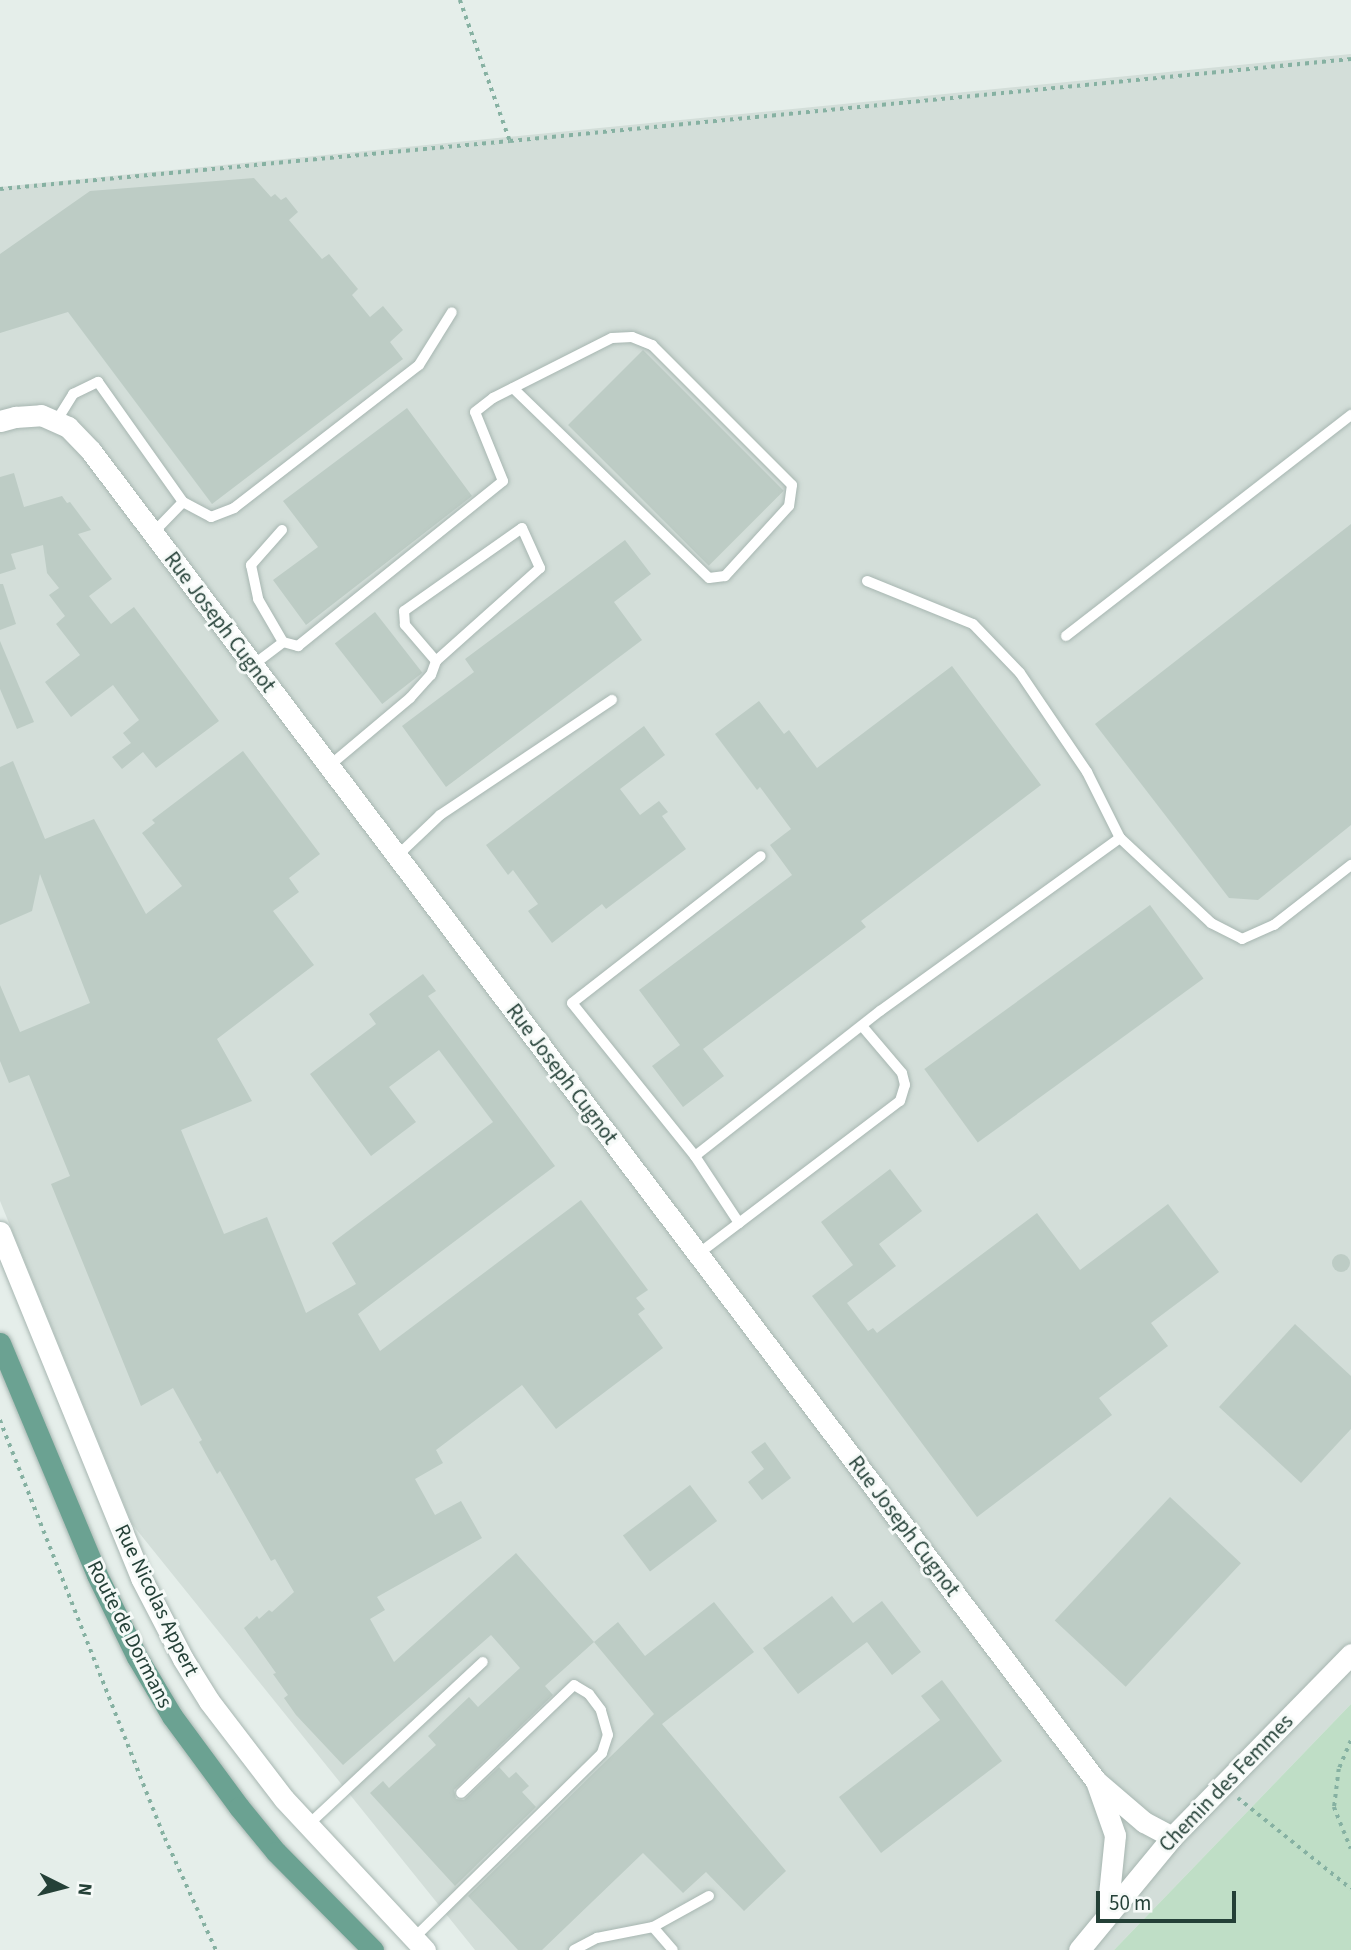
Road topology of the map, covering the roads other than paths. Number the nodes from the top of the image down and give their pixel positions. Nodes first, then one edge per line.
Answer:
1 (452, 312) dead end
2 (513, 388) junction
3 (1351, 415) edge
4 (57, 420) junction
5 (0, 421) edge
6 (183, 502) junction
7 (282, 530) dead end
8 (153, 533) junction
9 (867, 581) dead end
10 (1066, 636) dead end
11 (283, 642) junction
12 (436, 661) junction
13 (253, 665) junction
14 (612, 700) dead end
15 (329, 766) junction
16 (1120, 838) junction
17 (397, 856) junction
18 (761, 856) dead end
19 (1351, 865) edge
20 (862, 1026) junction
21 (695, 1156) junction
22 (739, 1223) junction
23 (0, 1231) edge
24 (698, 1254) junction
25 (0, 1343) edge
26 (1351, 1654) edge
27 (484, 1662) dead end
28 (1096, 1781) junction
29 (461, 1793) dead end
30 (308, 1825) junction
31 (1172, 1837) junction
32 (709, 1896) dead end
33 (1107, 1914) junction
34 (653, 1927) junction
35 (419, 1944) edge
36 (373, 1950) edge
37 (574, 1950) edge
38 (673, 1950) edge
39 (1079, 1950) edge

1 - 6 lane
2 - 2 lane
2 - 11 lane
3 - 10 lane
4 - 5 street
4 - 6 lane
4 - 8 street, Rue Joseph Cugnot
6 - 8 lane
7 - 11 lane
8 - 13 street, Rue Joseph Cugnot
9 - 16 lane
11 - 13 lane
12 - 12 lane
12 - 15 lane
13 - 15 street, Rue Joseph Cugnot
14 - 17 lane
15 - 17 street, Rue Joseph Cugnot
16 - 19 lane
16 - 20 lane
17 - 24 street, Rue Joseph Cugnot
18 - 21 lane
20 - 21 lane
20 - 22 lane
21 - 22 lane
22 - 24 lane
23 - 30 street, Rue Nicolas Appert
24 - 28 street, Rue Joseph Cugnot
25 - 36 main road, Route de Dormans
26 - 31 street, Chemin des Femmes
27 - 30 lane
28 - 31 street, Rue Joseph Cugnot
28 - 33 street, Rue Joseph Cugnot
29 - 35 lane
30 - 35 street, Rue Nicolas Appert
31 - 33 street, Chemin des Femmes
32 - 34 lane
33 - 39 street, Chemin des Femmes
34 - 37 lane
34 - 38 lane

